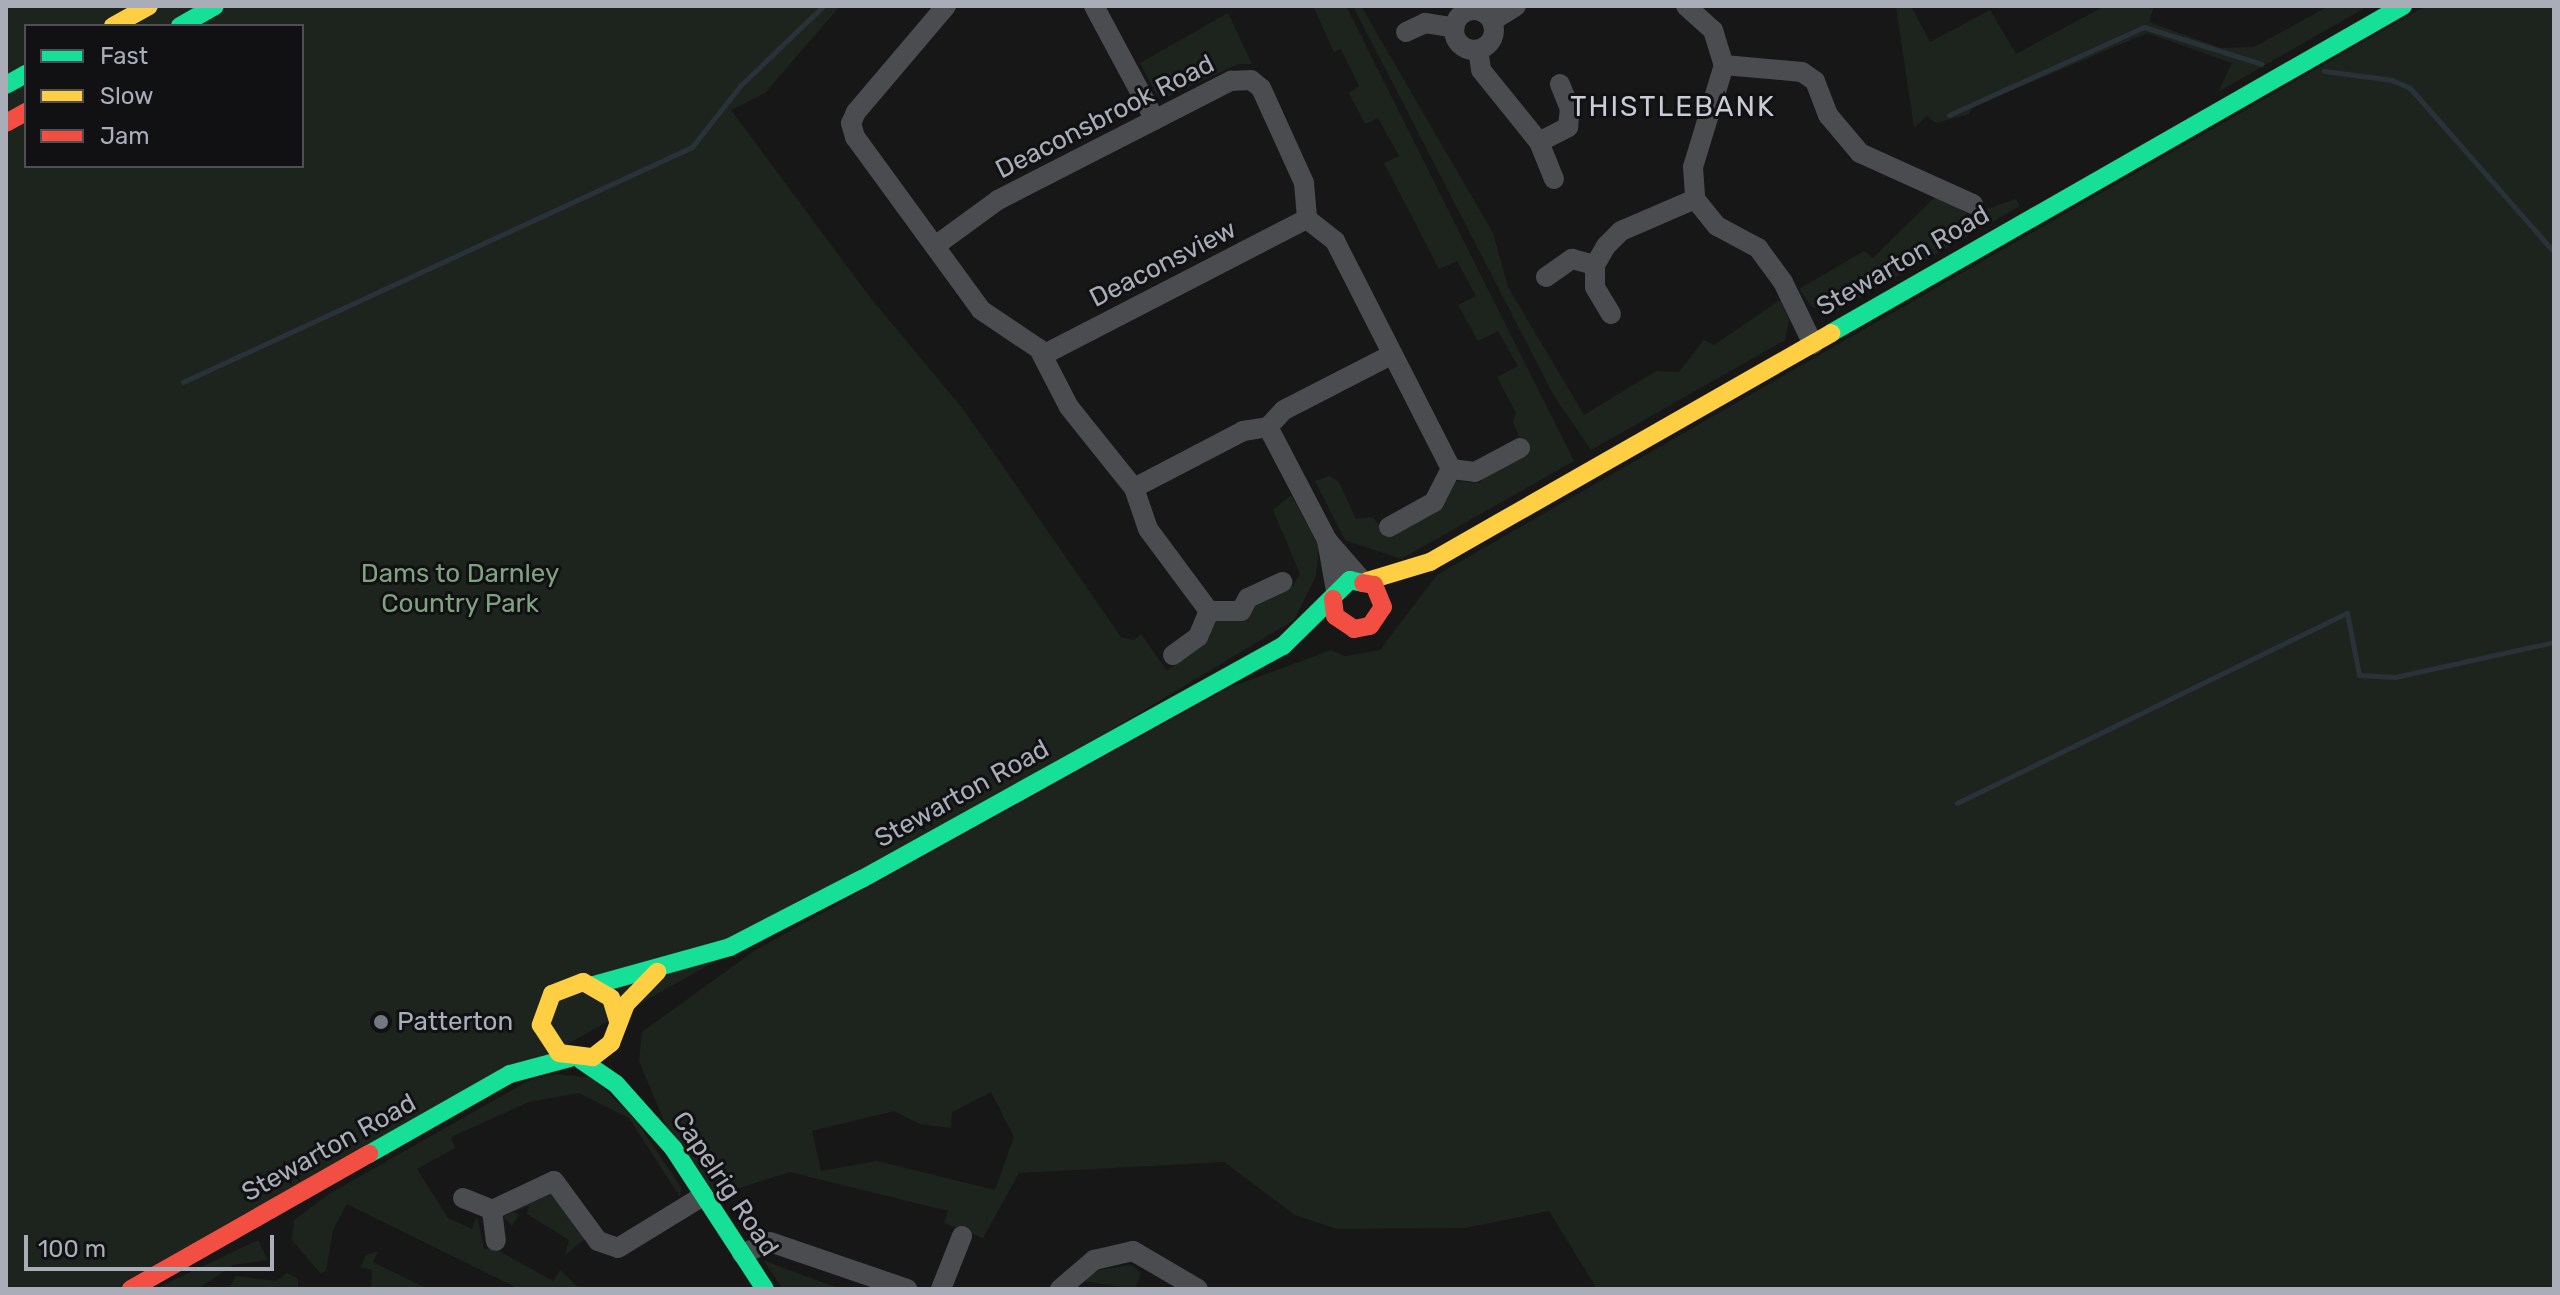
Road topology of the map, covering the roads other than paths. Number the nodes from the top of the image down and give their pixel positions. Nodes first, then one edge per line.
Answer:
1 (149, 6) edge
2 (215, 6) edge
3 (946, 6) edge
4 (1094, 6) edge
5 (1516, 6) edge
6 (1686, 6) edge
7 (2403, 6) edge
8 (1492, 21) junction
9 (117, 24) edge
10 (184, 24) edge
11 (1455, 28) junction
12 (1406, 32) dead end
13 (1478, 50) junction
14 (1724, 65) junction
15 (24, 75) edge
16 (1560, 84) dead end
17 (6, 85) edge
18 (24, 113) edge
19 (1155, 120) junction
20 (6, 123) edge
21 (1539, 142) junction
22 (1554, 179) dead end
23 (1695, 199) junction
24 (1973, 204) dead end
25 (1307, 219) junction
26 (935, 246) junction
27 (1595, 265) junction
28 (1546, 277) dead end
29 (1611, 314) dead end
30 (1813, 344) junction
31 (1043, 355) junction
32 (1391, 355) junction
33 (1268, 427) junction
34 (1520, 448) dead end
35 (1451, 469) junction
36 (1134, 488) junction
37 (1389, 527) dead end
38 (1327, 540) junction
39 (1430, 562) junction
40 (1363, 579) junction
41 (1283, 582) dead end
42 (1335, 595) junction
43 (1209, 611) junction
44 (1380, 615) junction
45 (1354, 629) junction
46 (1283, 646) junction
47 (1173, 655) dead end
48 (658, 972) junction
49 (594, 985) junction
50 (541, 1025) junction
51 (617, 1027) junction
52 (575, 1059) junction
53 (510, 1074) junction
54 (642, 1109) junction
55 (703, 1196) junction
56 (463, 1198) dead end
57 (492, 1210) junction
58 (962, 1236) dead end
59 (496, 1241) dead end
60 (742, 1254) junction
61 (131, 1289) edge
62 (765, 1289) edge
63 (907, 1289) edge
64 (941, 1289) edge
65 (1060, 1289) edge
66 (1198, 1289) edge

1 - 9 main road
2 - 10 main road
3 - 26 street
4 - 19 street
5 - 8 street
6 - 14 street
7 - 30 main road, Stewarton Road
8 - 11 street
8 - 13 street
11 - 12 street
11 - 13 street
13 - 21 street
14 - 23 street
14 - 24 street
15 - 17 main road
16 - 21 street
18 - 20 main road
19 - 25 street, Deaconsbrook Road
19 - 26 street, Deaconsbrook Road
21 - 22 street
23 - 27 street
23 - 30 street
25 - 31 street, Deaconsview
25 - 32 street
26 - 31 street
27 - 28 street
27 - 29 street
30 - 39 main road, Stewarton Road
31 - 36 street
32 - 33 street
32 - 35 street
33 - 36 street
33 - 38 street
34 - 35 street
35 - 37 street
36 - 43 street
38 - 40 street
38 - 42 street
39 - 40 main road, Stewarton Road
39 - 44 main road, Stewarton Road
40 - 42 main road
40 - 44 main road
41 - 43 street
42 - 45 main road
42 - 46 main road, Stewarton Road
43 - 47 street
44 - 45 main road
45 - 46 main road, Stewarton Road
46 - 48 main road, Stewarton Road
48 - 49 main road, Stewarton Road
48 - 51 main road, Stewarton Road
49 - 50 main road, Stewarton Road
49 - 51 main road
50 - 52 main road
50 - 53 main road, Stewarton Road
51 - 52 main road, Stewarton Road
51 - 54 main road, Capelrig Road
52 - 53 main road, Stewarton Road
52 - 54 main road, Capelrig Road
53 - 61 main road, Stewarton Road
54 - 55 main road, Capelrig Road
55 - 57 street
55 - 60 main road, Capelrig Road
56 - 57 street
57 - 59 street
58 - 64 street
60 - 62 main road, Capelrig Road
60 - 63 street
65 - 66 street

